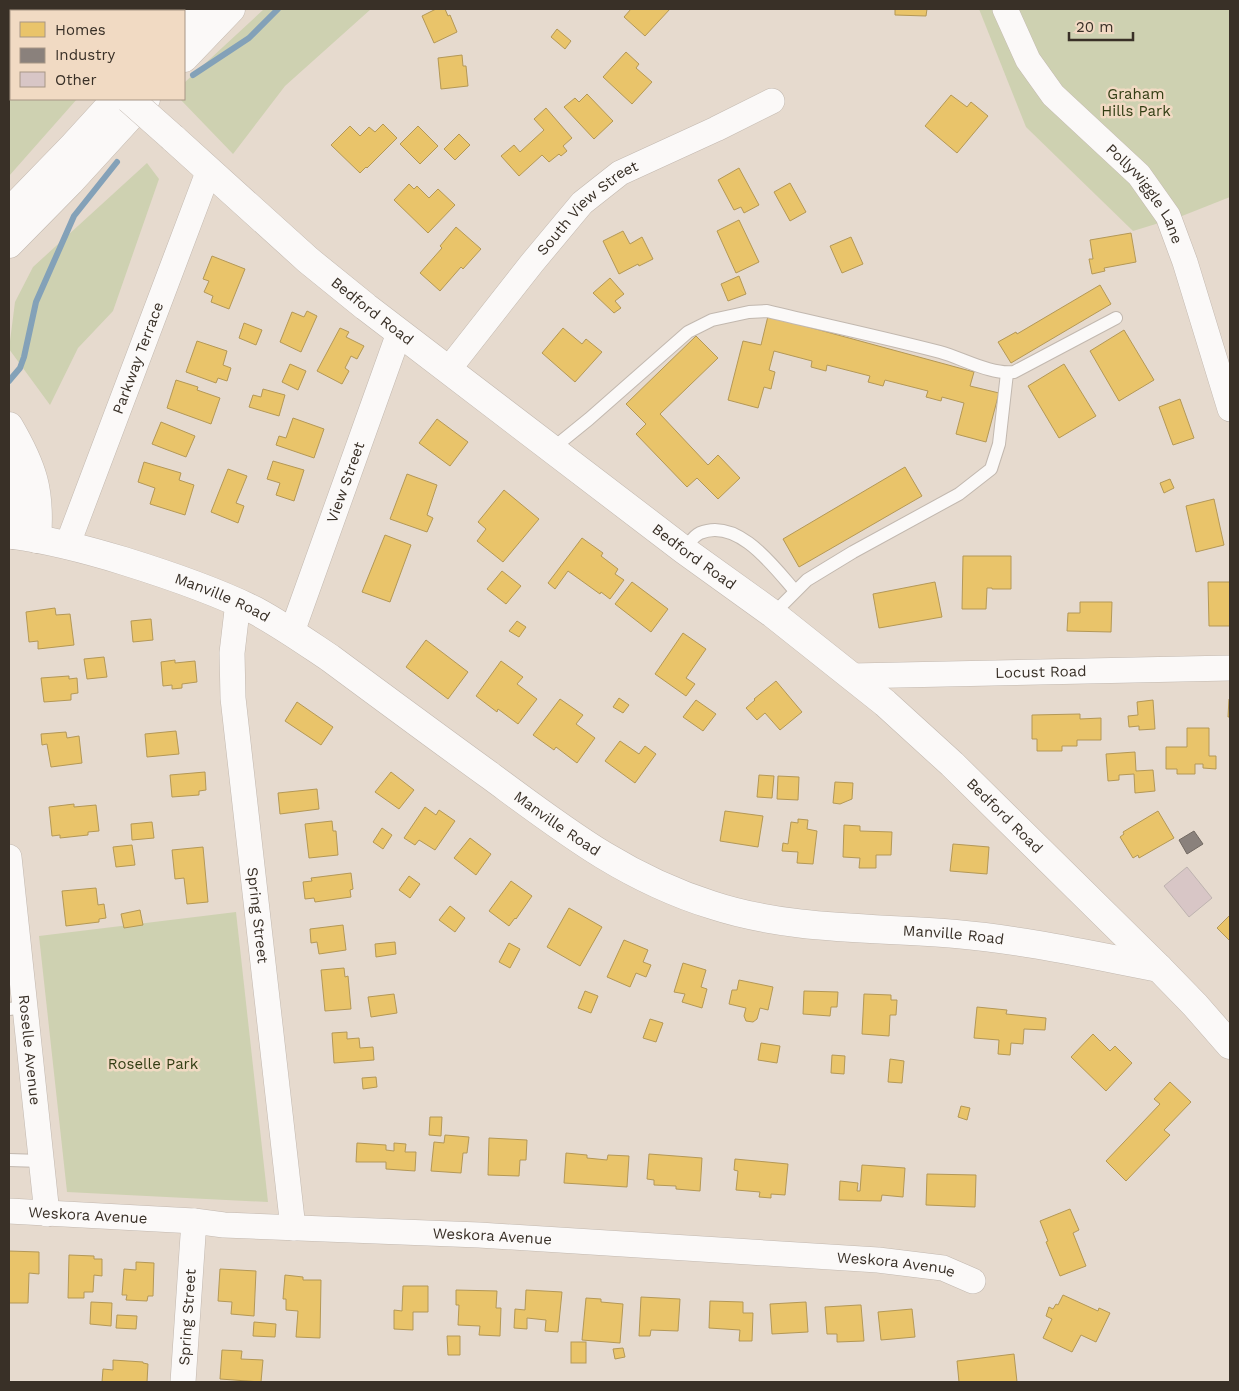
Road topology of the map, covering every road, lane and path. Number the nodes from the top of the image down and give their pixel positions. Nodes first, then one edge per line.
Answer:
1 (200, 9) edge
2 (231, 9) edge
3 (1005, 9) edge
4 (185, 25) edge
5 (185, 57) edge
6 (115, 100) edge
7 (130, 100) edge
8 (145, 100) edge
9 (772, 101) dead end
10 (209, 170) junction
11 (11, 235) edge
12 (1116, 318) dead end
13 (399, 333) junction
14 (448, 370) junction
15 (1007, 373) junction
16 (1230, 409) edge
17 (9, 426) edge
18 (552, 449) junction
19 (9, 465) edge
20 (20, 536) edge
21 (67, 546) junction
22 (684, 550) junction
23 (795, 591) junction
24 (238, 602) junction
25 (773, 614) junction
26 (292, 632) junction
27 (1230, 668) edge
28 (852, 676) junction
29 (9, 857) edge
30 (1159, 968) junction
31 (17, 1008) edge
32 (1230, 1045) edge
33 (9, 1160) edge
34 (41, 1161) junction
35 (9, 1211) edge
36 (47, 1214) junction
37 (194, 1221) junction
38 (293, 1228) junction
39 (973, 1281) dead end
40 (183, 1382) edge

1 - 4 main road
2 - 5 main road
3 - 16 street, Pollywiggle Lane
6 - 11 main road
7 - 10 main road, Bedford Road, bridge
8 - 11 main road
9 - 14 street, South View Street
10 - 13 main road, Bedford Road
10 - 21 street, Parkway Terrace
12 - 15 lane
13 - 14 main road, Bedford Road
13 - 26 street, View Street
14 - 18 main road, Bedford Road
15 - 18 lane
15 - 23 lane
17 - 20 main road
18 - 22 main road, Bedford Road
19 - 20 main road
20 - 21 main road, Manville Road
21 - 24 main road, Manville Road
22 - 23 lane
22 - 25 main road, Bedford Road
23 - 25 lane
24 - 26 main road, Manville Road
24 - 38 street, Spring Street
25 - 28 main road, Bedford Road
26 - 30 main road, Manville Road
27 - 28 street, Locust Road
28 - 30 main road, Bedford Road
29 - 31 street, Roselle Avenue
30 - 32 main road, Bedford Road
31 - 34 street, Roselle Avenue
33 - 34 lane
34 - 36 street, Roselle Avenue
35 - 36 street, Weskora Avenue
36 - 37 street, Weskora Avenue
37 - 38 street, Weskora Avenue
37 - 40 street, Spring Street
38 - 39 street, Weskora Avenue

